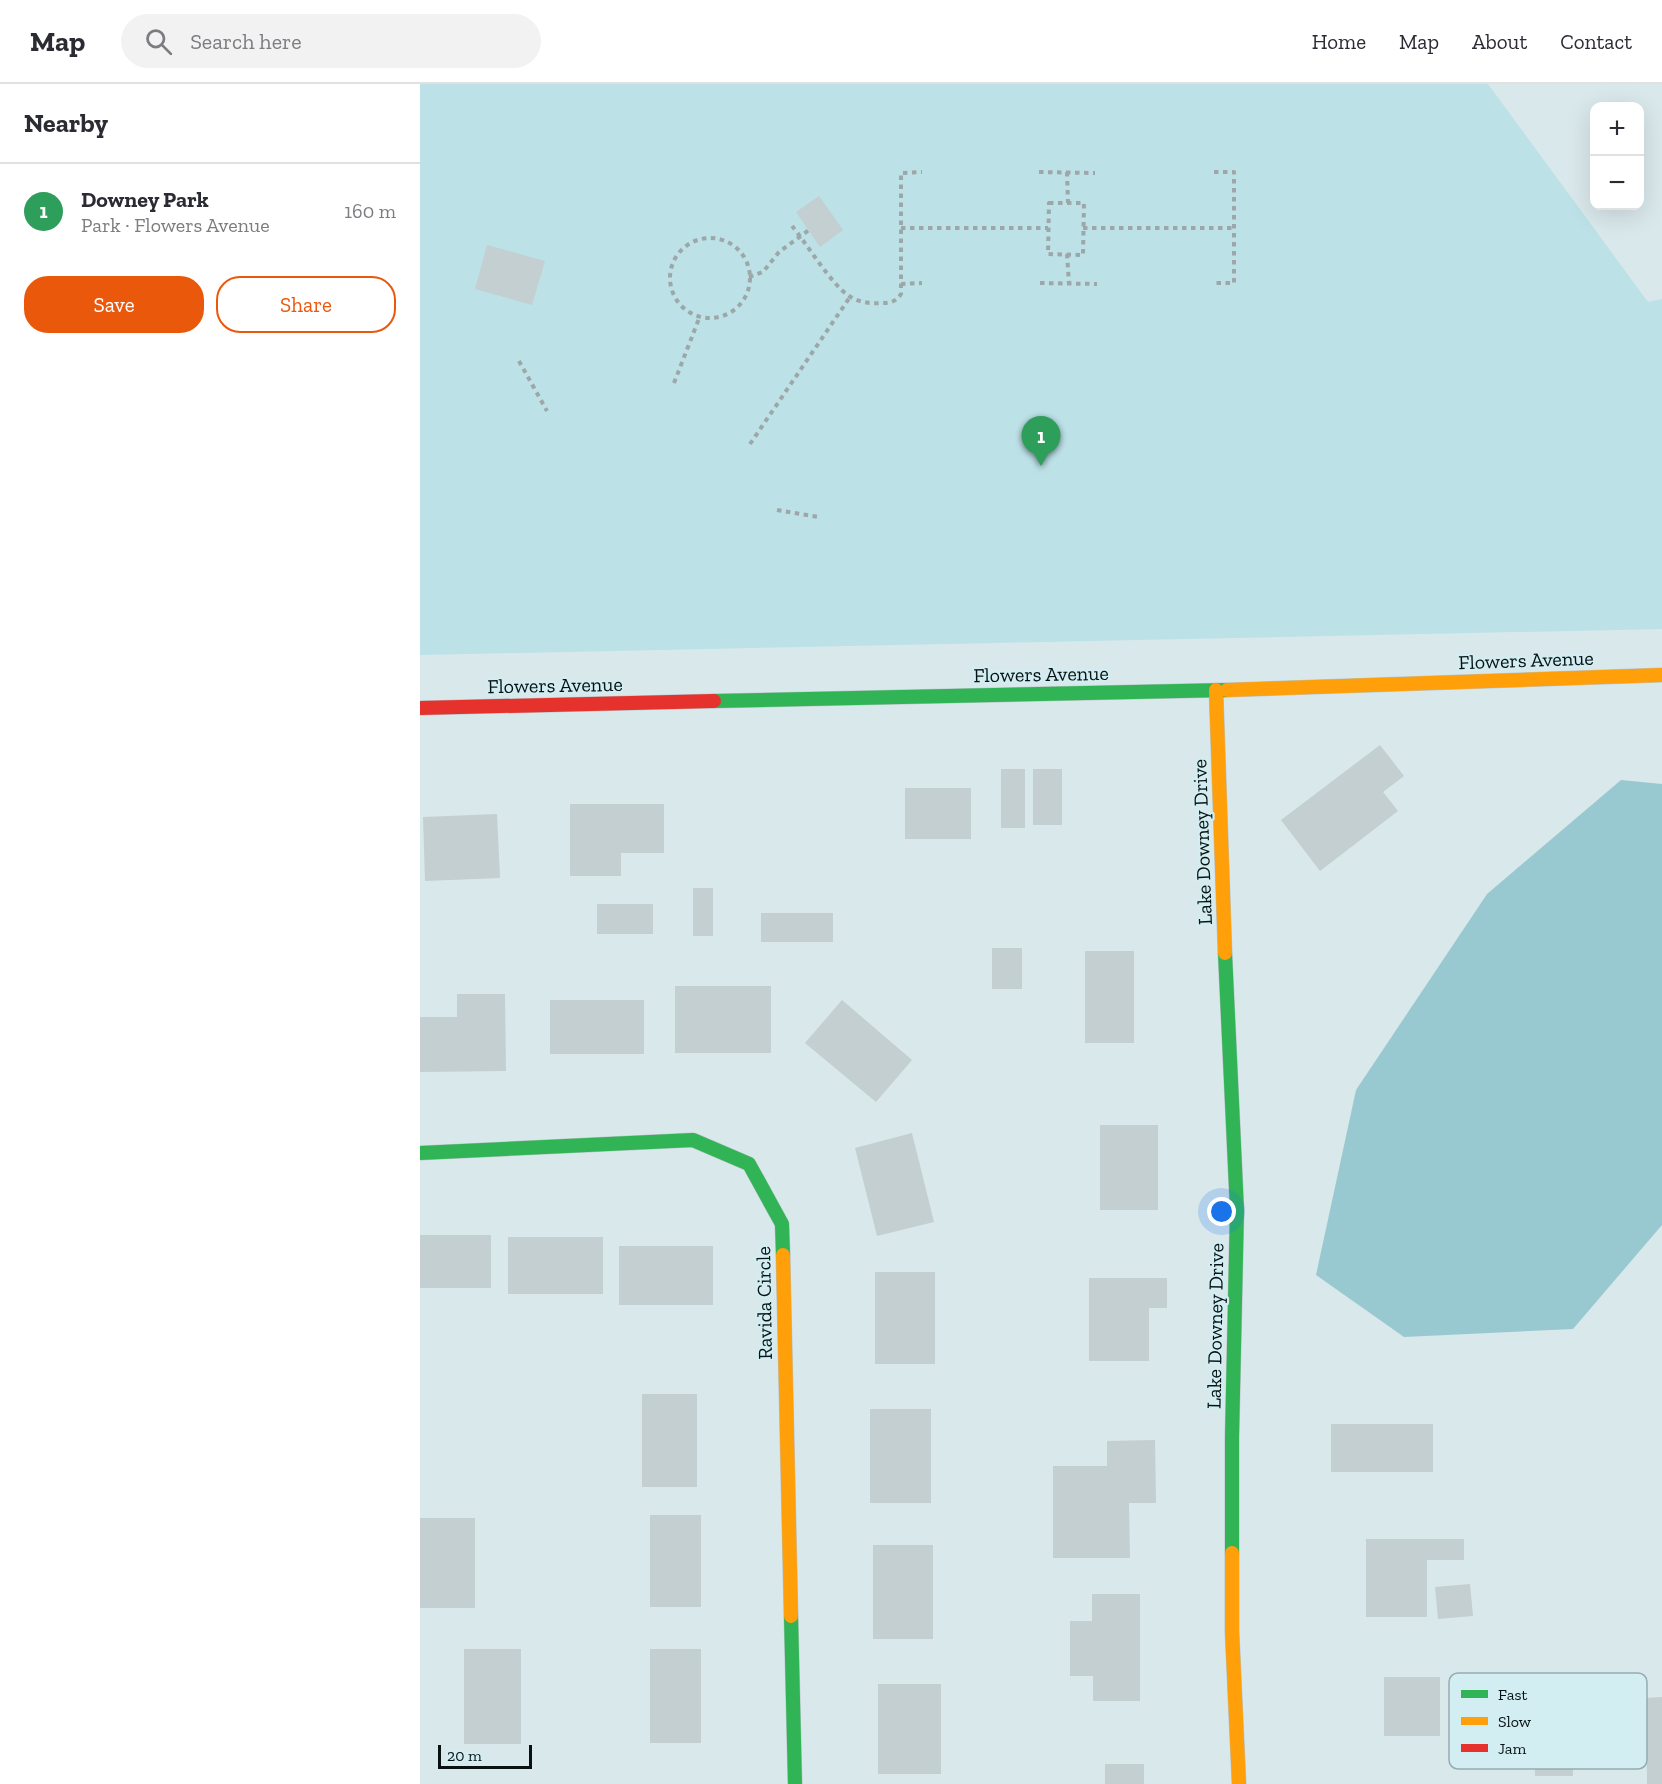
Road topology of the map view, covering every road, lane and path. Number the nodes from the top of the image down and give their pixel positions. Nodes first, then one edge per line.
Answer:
1 (922, 172) dead end
2 (1039, 172) dead end
3 (1067, 172) junction
4 (1214, 172) dead end
5 (1095, 173) dead end
6 (1068, 203) junction
7 (792, 226) dead end
8 (901, 228) junction
9 (1048, 228) junction
10 (1083, 228) junction
11 (1234, 228) junction
12 (809, 230) dead end
13 (800, 236) junction
14 (1067, 254) junction
15 (749, 277) junction
16 (922, 283) dead end
17 (1040, 283) dead end
18 (1215, 283) dead end
19 (901, 284) junction
20 (1069, 284) junction
21 (1097, 284) dead end
22 (850, 297) junction
23 (700, 316) junction
24 (519, 361) dead end
25 (674, 382) dead end
26 (547, 411) dead end
27 (750, 444) dead end
28 (777, 510) dead end
29 (819, 517) dead end
30 (1662, 675) edge
31 (1216, 690) junction
32 (420, 708) edge
33 (420, 1153) edge
34 (795, 1784) edge
35 (1239, 1784) edge

1 - 8 path
2 - 3 path
3 - 5 path
3 - 6 path
4 - 11 path
6 - 9 path
6 - 10 path
7 - 13 path
8 - 9 path
8 - 19 path
9 - 14 path
10 - 11 path
10 - 14 path
11 - 18 path
12 - 13 path
13 - 15 path
13 - 22 path
14 - 20 path
15 - 23 path
15 - 23 path
16 - 19 path
17 - 20 path
19 - 22 path
20 - 21 path
22 - 27 path
23 - 25 path
24 - 26 path
28 - 29 path
30 - 31 street, Flowers Avenue
31 - 32 street, Flowers Avenue
31 - 35 street, Lake Downey Drive
33 - 34 street, Ravida Circle

